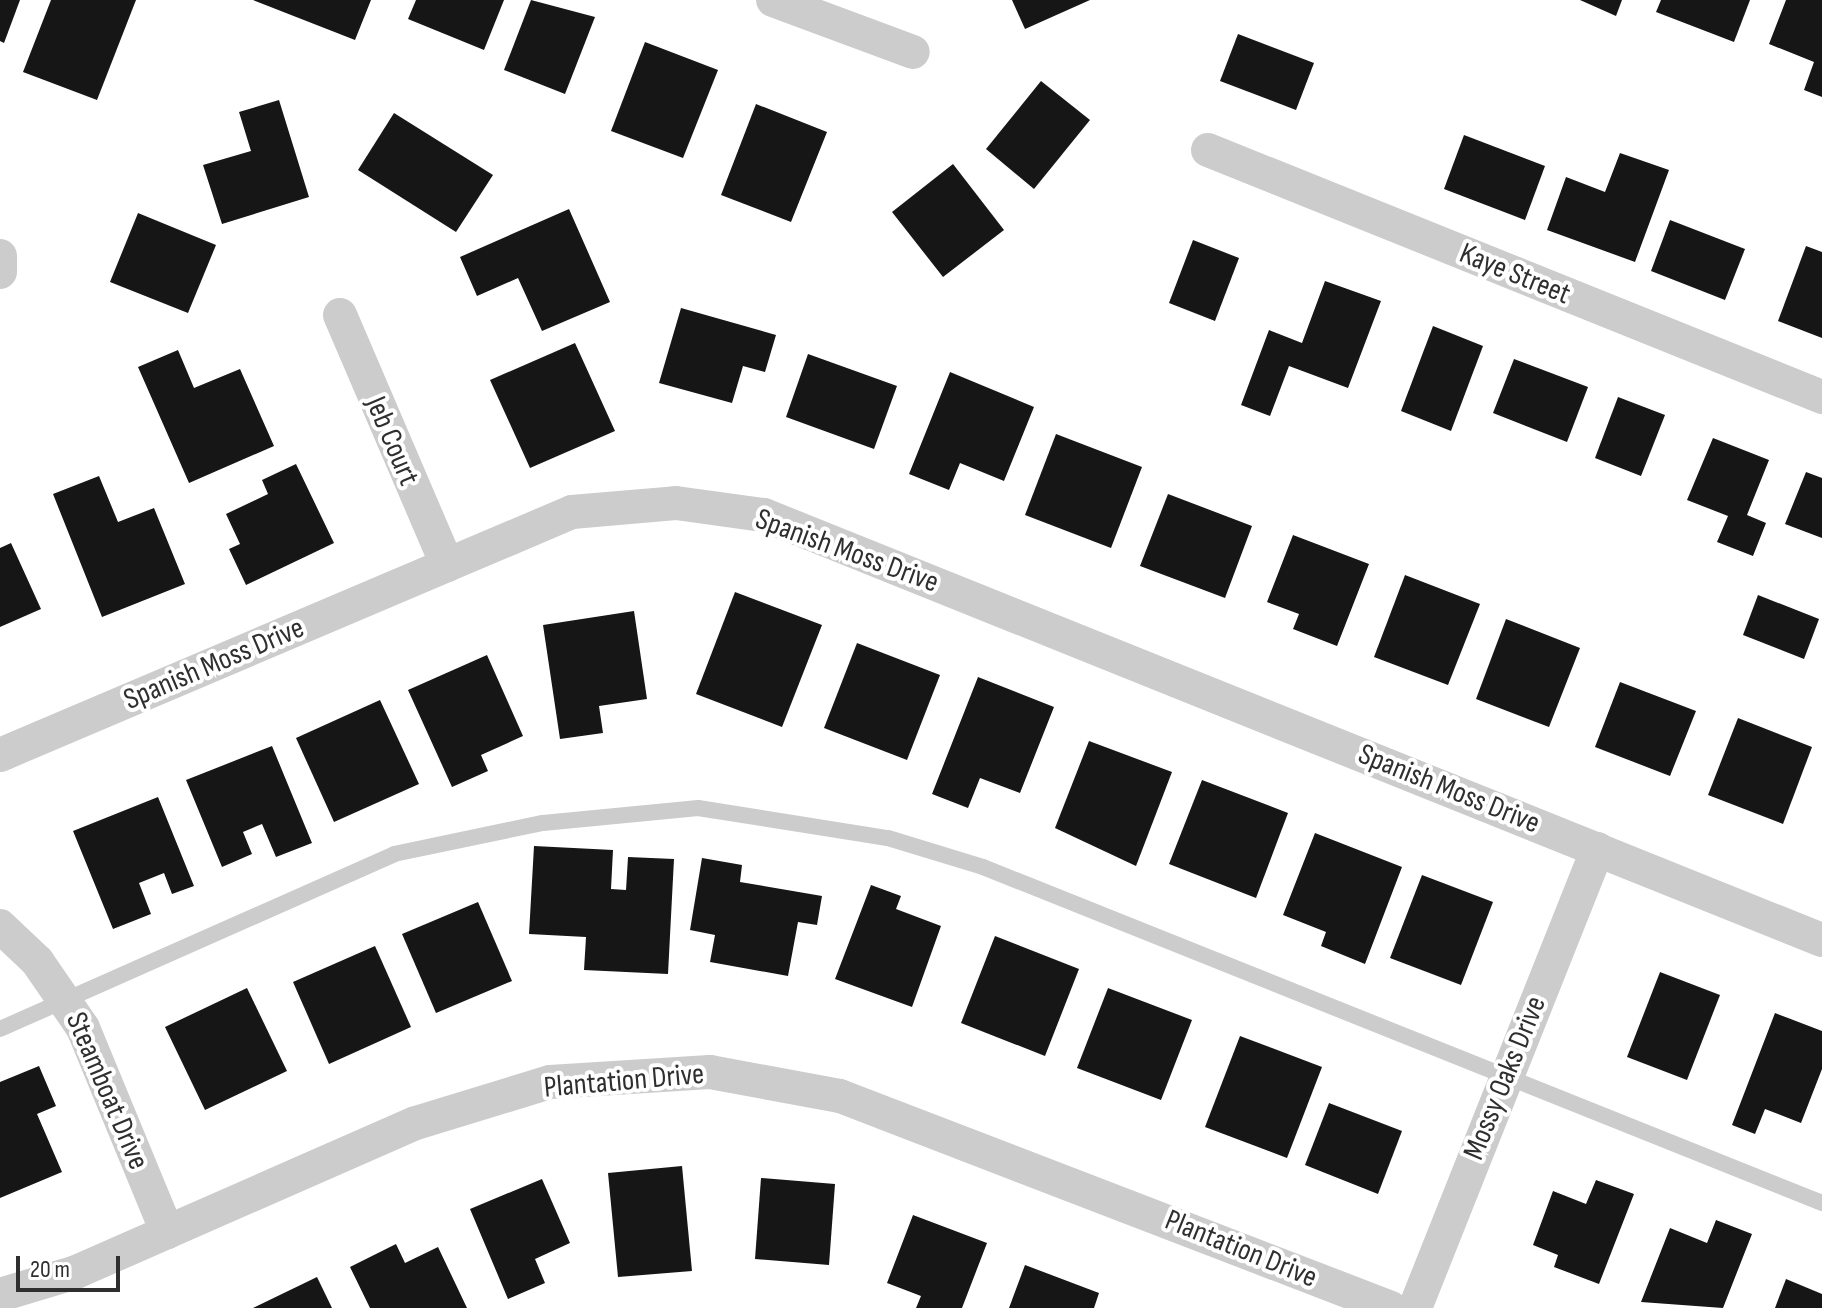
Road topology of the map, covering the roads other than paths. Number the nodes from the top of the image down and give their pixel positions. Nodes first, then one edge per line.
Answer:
1 (773, 0) edge
2 (913, 52) dead end
3 (1208, 150) dead end
4 (0, 256) edge
5 (0, 272) edge
6 (340, 315) dead end
7 (1822, 397) edge
8 (447, 565) junction
9 (0, 755) edge
10 (1598, 849) junction
11 (0, 926) edge
12 (1822, 940) edge
13 (68, 1001) junction
14 (0, 1029) edge
15 (1506, 1074) junction
16 (1822, 1203) edge
17 (167, 1232) junction
18 (0, 1295) edge
19 (1391, 1308) edge
20 (1415, 1308) edge

1 - 2 street
3 - 7 street, Kaye Street
4 - 5 street
6 - 8 street, Jeb Court
8 - 9 street, Spanish Moss Drive
8 - 10 street, Spanish Moss Drive
10 - 12 street, Spanish Moss Drive
10 - 15 street, Mossy Oaks Drive
11 - 13 street, Steamboat Drive
13 - 14 lane
13 - 15 lane
13 - 17 street, Steamboat Drive
15 - 16 lane
15 - 20 street, Mossy Oaks Drive
17 - 18 street, Plantation Drive
17 - 19 street, Plantation Drive

